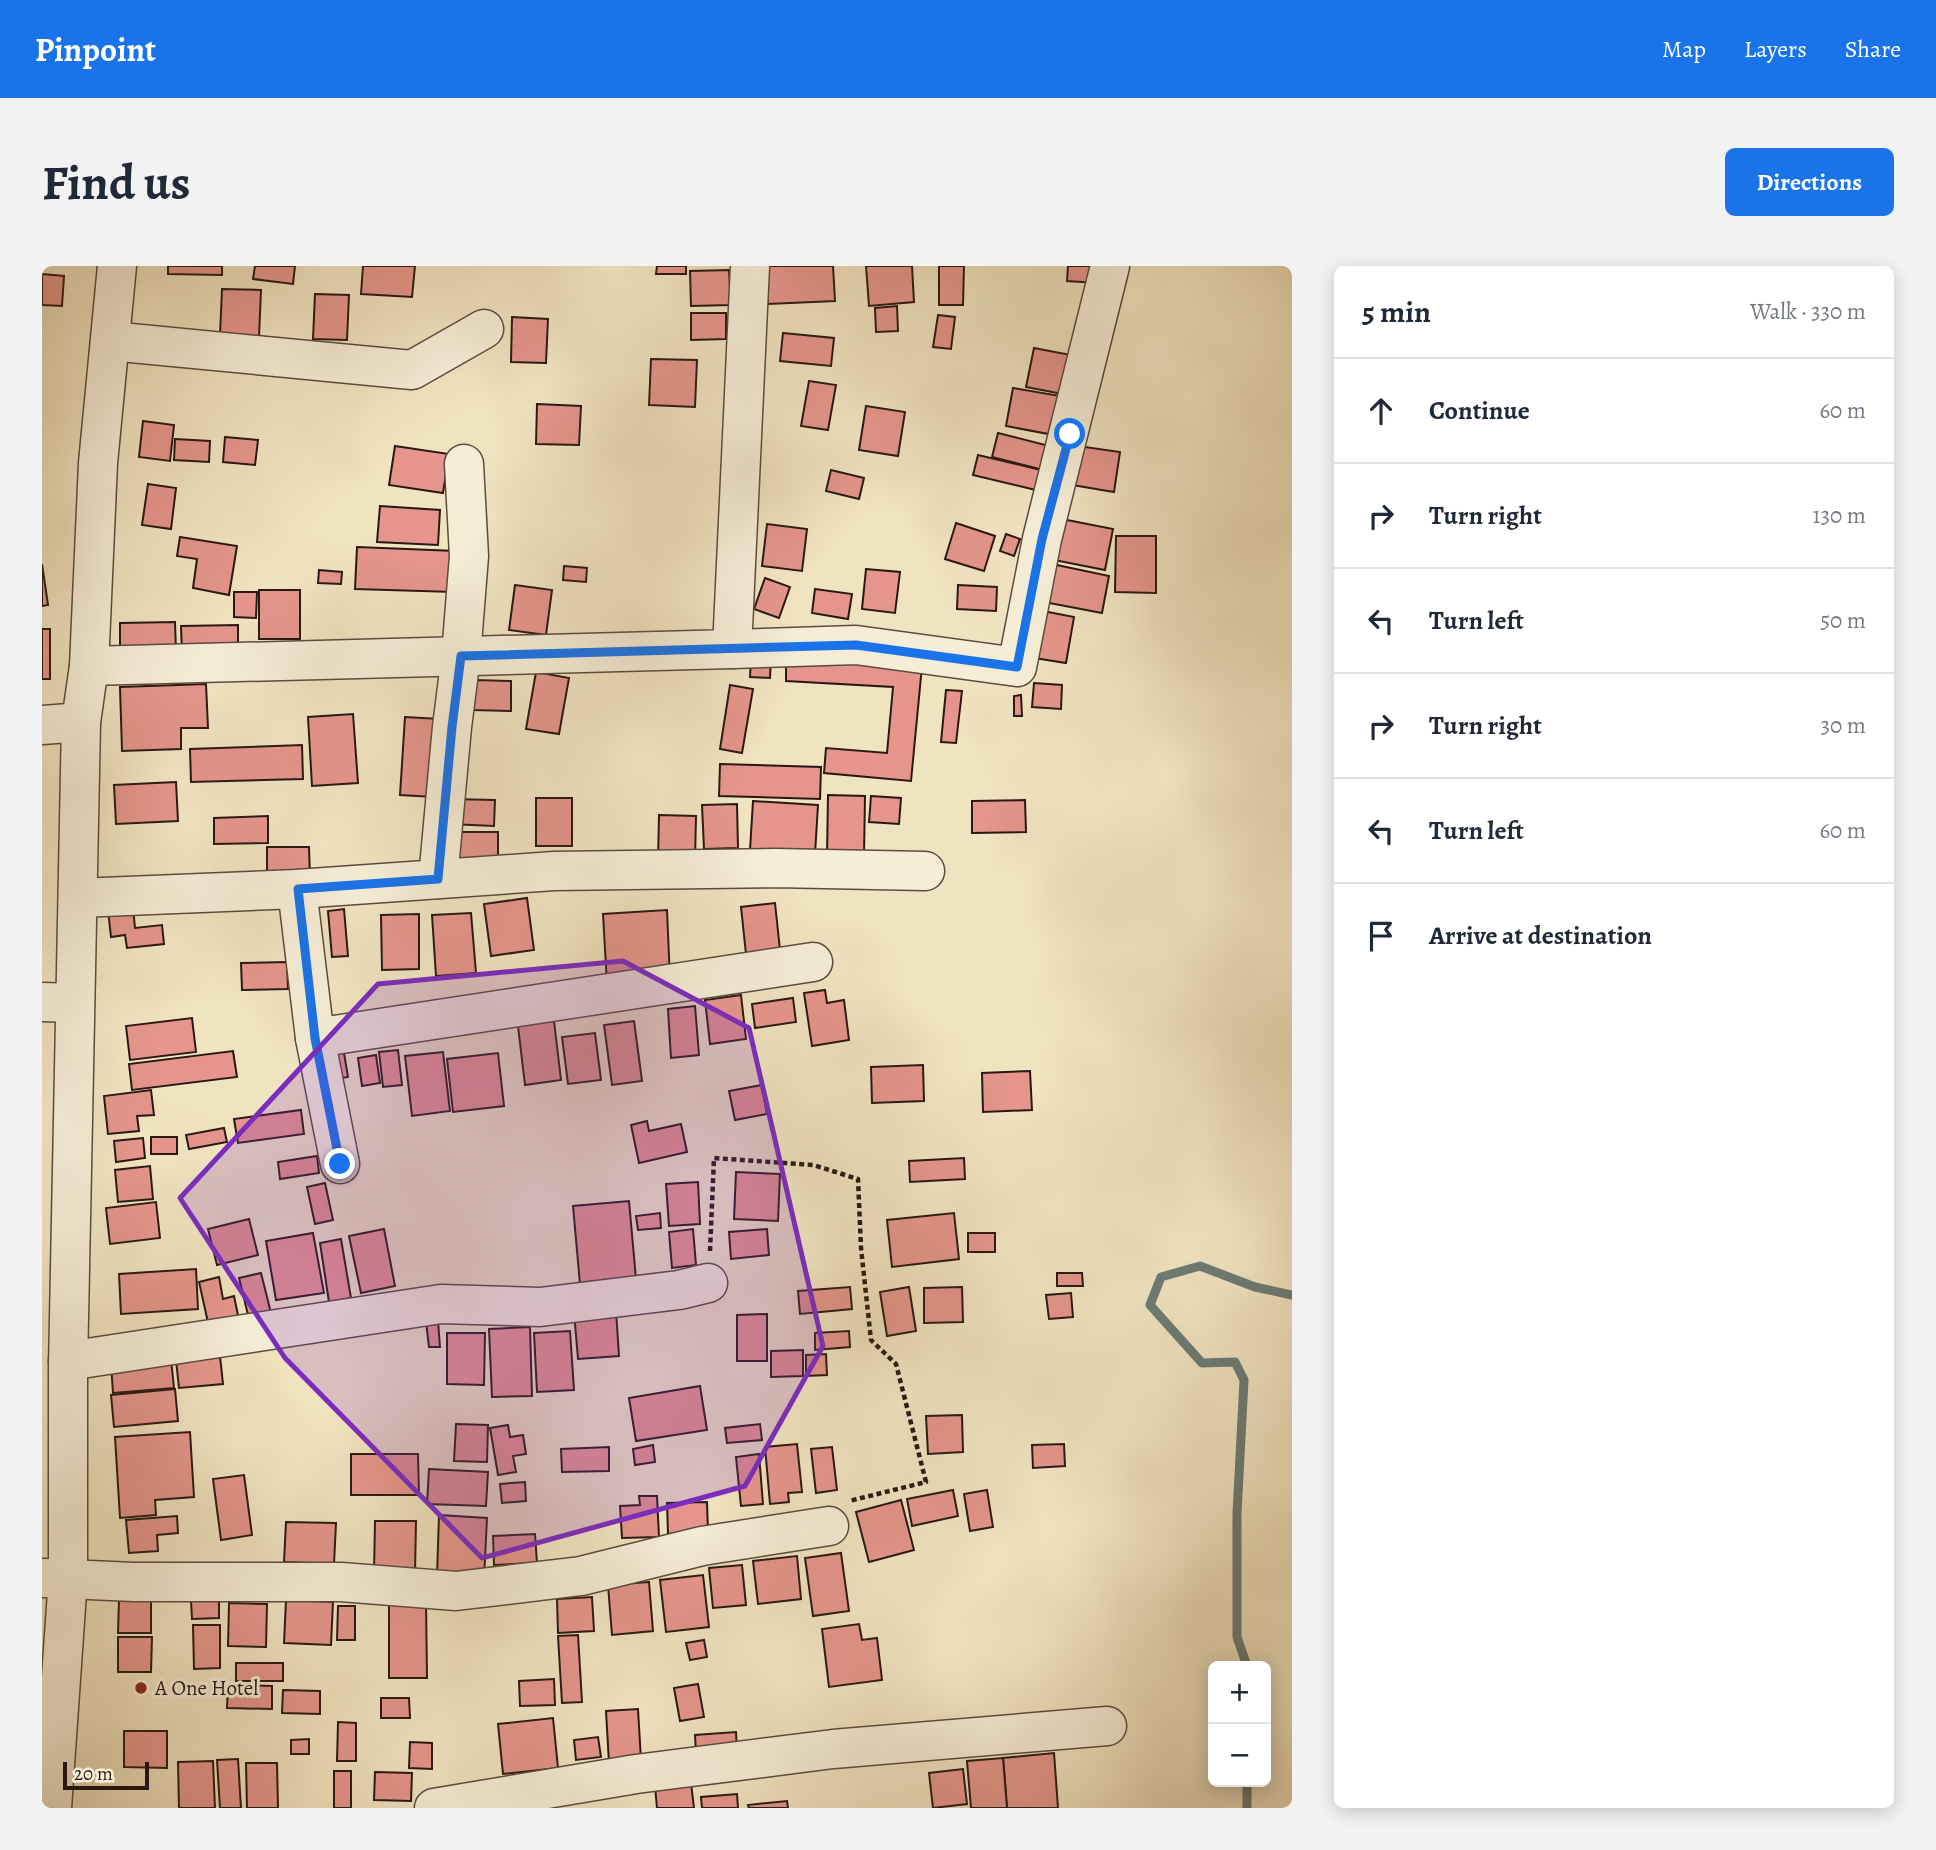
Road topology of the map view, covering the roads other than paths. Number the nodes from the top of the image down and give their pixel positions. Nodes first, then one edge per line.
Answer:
1 (117, 266) edge
2 (750, 266) edge
3 (1110, 266) edge
4 (484, 329) dead end
5 (110, 341) junction
6 (464, 464) dead end
7 (732, 649) junction
8 (461, 656) junction
9 (89, 666) junction
10 (81, 722) junction
11 (42, 725) edge
12 (925, 871) dead end
13 (438, 879) junction
14 (298, 889) junction
15 (78, 898) junction
16 (813, 962) dead end
17 (59, 1003) edge
18 (315, 1038) junction
19 (57, 1164) edge
20 (340, 1164) dead end
21 (708, 1283) road end
22 (59, 1365) edge
23 (829, 1526) road end
24 (55, 1578) edge
25 (1107, 1726) dead end
26 (52, 1808) edge
27 (434, 1808) edge

1 - 5 street
2 - 7 street
3 - 7 street
4 - 5 street
5 - 9 street
6 - 8 street
7 - 8 street
8 - 9 street
8 - 13 street
9 - 10 street
10 - 11 street
10 - 15 street
12 - 13 street
13 - 14 street
14 - 15 street
14 - 18 street
15 - 17 street
16 - 18 street
17 - 19 street
18 - 20 street
19 - 22 street
21 - 22 street
22 - 24 street
23 - 24 street
24 - 26 street
25 - 27 street

